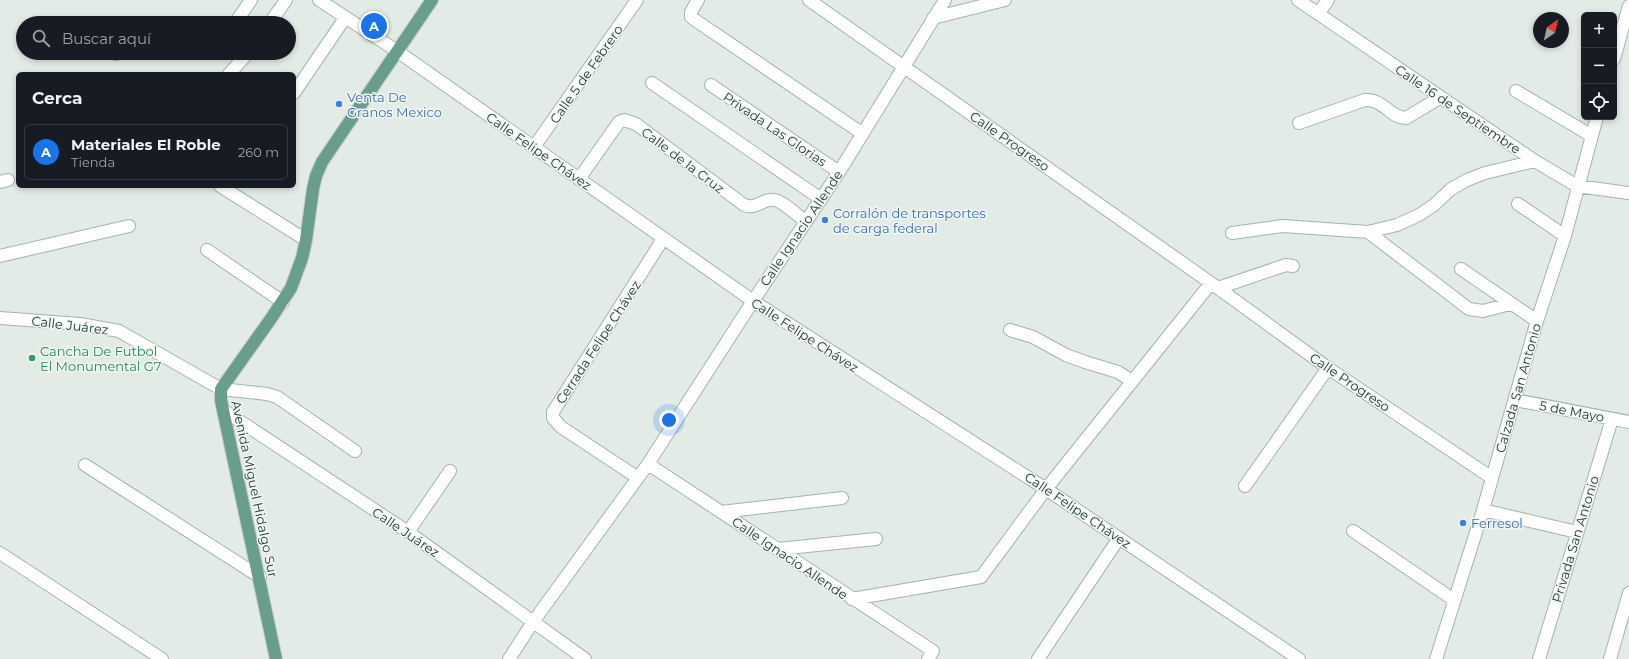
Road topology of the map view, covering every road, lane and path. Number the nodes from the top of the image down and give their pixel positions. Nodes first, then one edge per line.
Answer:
1 (251, 0) edge
2 (286, 0) edge
3 (319, 0) edge
4 (432, 0) edge
5 (637, 0) edge
6 (698, 0) edge
7 (809, 0) edge
8 (945, 0) edge
9 (1005, 0) edge
10 (1298, 0) edge
11 (1328, 0) edge
12 (1629, 6) edge
13 (1318, 14) junction
14 (241, 16) edge
15 (275, 16) edge
16 (345, 18) junction
17 (933, 18) junction
18 (1617, 48) edge
19 (397, 51) junction
20 (242, 60) edge
21 (904, 66) junction
22 (231, 72) edge
23 (652, 83) dead end
24 (711, 85) dead end
25 (296, 90) edge
26 (1516, 91) dead end
27 (1441, 97) junction
28 (1596, 120) edge
29 (1299, 123) dead end
30 (863, 134) junction
31 (1592, 136) junction
32 (534, 147) junction
33 (1535, 161) junction
34 (839, 172) junction
35 (579, 179) junction
36 (1577, 186) junction
37 (223, 188) edge
38 (1629, 193) edge
39 (821, 199) junction
40 (1518, 204) dead end
41 (806, 222) junction
42 (129, 226) dead end
43 (1368, 232) junction
44 (1232, 233) dead end
45 (1565, 236) junction
46 (663, 239) junction
47 (306, 240) junction
48 (207, 250) dead end
49 (0, 256) edge
50 (1293, 266) dead end
51 (1461, 269) dead end
52 (1214, 286) junction
53 (753, 301) junction
54 (282, 302) junction
55 (1510, 304) junction
56 (0, 318) edge
57 (1537, 321) junction
58 (1010, 330) dead end
59 (1328, 368) junction
60 (1132, 381) junction
61 (221, 388) junction
62 (1515, 400) junction
63 (223, 410) junction
64 (1612, 419) junction
65 (1629, 422) edge
66 (355, 451) dead end
67 (648, 464) junction
68 (85, 465) dead end
69 (450, 471) dead end
70 (638, 478) junction
71 (1492, 478) junction
72 (1245, 486) dead end
73 (1046, 489) junction
74 (842, 498) dead end
75 (1483, 510) junction
76 (721, 512) junction
77 (1353, 531) dead end
78 (408, 532) junction
79 (1577, 532) junction
80 (1120, 538) junction
81 (876, 539) dead end
82 (778, 549) junction
83 (0, 553) edge
84 (260, 577) junction
85 (1629, 593) edge
86 (852, 599) junction
87 (1454, 600) junction
88 (533, 622) junction
89 (930, 655) edge
90 (162, 659) edge
91 (276, 659) edge
92 (509, 659) edge
93 (585, 659) edge
94 (1038, 659) edge
95 (1299, 659) edge
96 (1436, 659) edge
97 (1539, 659) edge
98 (1610, 659) edge

1 - 14 street
2 - 15 street
3 - 16 street, Calle Felipe Chávez
4 - 19 main road, Avenida Miguel Hidalgo Sur
5 - 32 street, Calle 5 de Febrero
6 - 30 street
7 - 21 street, Calle Progreso
8 - 17 street, Calle Ignacio Allende
9 - 17 street
10 - 13 street, Calle 16 de Septiembre
11 - 13 street
12 - 18 street
13 - 27 street, Calle 16 de Septiembre
16 - 19 street, Calle Felipe Chávez
16 - 25 street
17 - 21 street, Calle Ignacio Allende
19 - 32 street, Calle Felipe Chávez
19 - 47 main road, Avenida Miguel Hidalgo Sur
20 - 22 street
21 - 30 street, Calle Ignacio Allende
21 - 52 street, Calle Progreso
23 - 39 street
24 - 34 street, Privada Las Glorias
26 - 31 street
27 - 29 street
27 - 33 street, Calle 16 de Septiembre
28 - 31 street, Calzada San Antonio
30 - 34 street, Calle Ignacio Allende
31 - 36 street, Calzada San Antonio
32 - 35 street, Calle Felipe Chávez
33 - 36 street, Calle 16 de Septiembre
33 - 43 street
34 - 39 street, Calle Ignacio Allende
35 - 41 street, Calle de la Cruz
35 - 46 street, Calle Felipe Chávez
36 - 38 street, Calle 16 de Septiembre
36 - 45 street, Calzada San Antonio
37 - 47 street
39 - 41 street, Calle Ignacio Allende
40 - 45 street
41 - 53 street, Calle Ignacio Allende
42 - 49 street
43 - 44 street
43 - 55 street
45 - 57 street, Calzada San Antonio
46 - 53 street, Calle Felipe Chávez
46 - 70 street, Cerrada Felipe Chávez
47 - 54 main road, Avenida Miguel Hidalgo Sur
48 - 54 street
50 - 52 street
51 - 55 street
52 - 59 street, Calle Progreso
52 - 60 street
53 - 67 street, Calle Ignacio Allende
53 - 73 street, Calle Felipe Chávez
54 - 61 main road, Avenida Miguel Hidalgo Sur
55 - 57 street
56 - 61 street, Calle Juárez
57 - 62 street, Calzada San Antonio
58 - 60 street
59 - 71 street, Calle Progreso
59 - 72 street
60 - 73 street
61 - 63 main road, Avenida Miguel Hidalgo Sur
61 - 66 street
62 - 64 street, 5 de Mayo
62 - 71 street, Calzada San Antonio
63 - 78 street, Calle Juárez
63 - 84 main road, Avenida Miguel Hidalgo Sur
64 - 65 street, 5 de Mayo
64 - 79 street, Privada San Antonio
67 - 70 street, Calle Ignacio Allende
67 - 76 street, Calle Ignacio Allende
68 - 84 street
69 - 78 street
70 - 88 street, Calle Ignacio Allende
71 - 75 street, Calzada San Antonio
73 - 80 street, Calle Felipe Chávez
73 - 86 street
74 - 76 street
75 - 79 street
75 - 87 street, Calzada San Antonio
76 - 82 street, Calle Ignacio Allende
77 - 87 street
78 - 88 street, Calle Juárez
79 - 97 street, Privada San Antonio
80 - 94 street
80 - 95 street, Calle Felipe Chávez
81 - 82 street
82 - 86 street, Calle Ignacio Allende
83 - 90 street
84 - 91 main road, Avenida Miguel Hidalgo Sur
85 - 98 street
86 - 89 street, Calle Ignacio Allende
87 - 96 street, Calzada San Antonio
88 - 92 street, Calle Ignacio Allende
88 - 93 street, Calle Juárez

